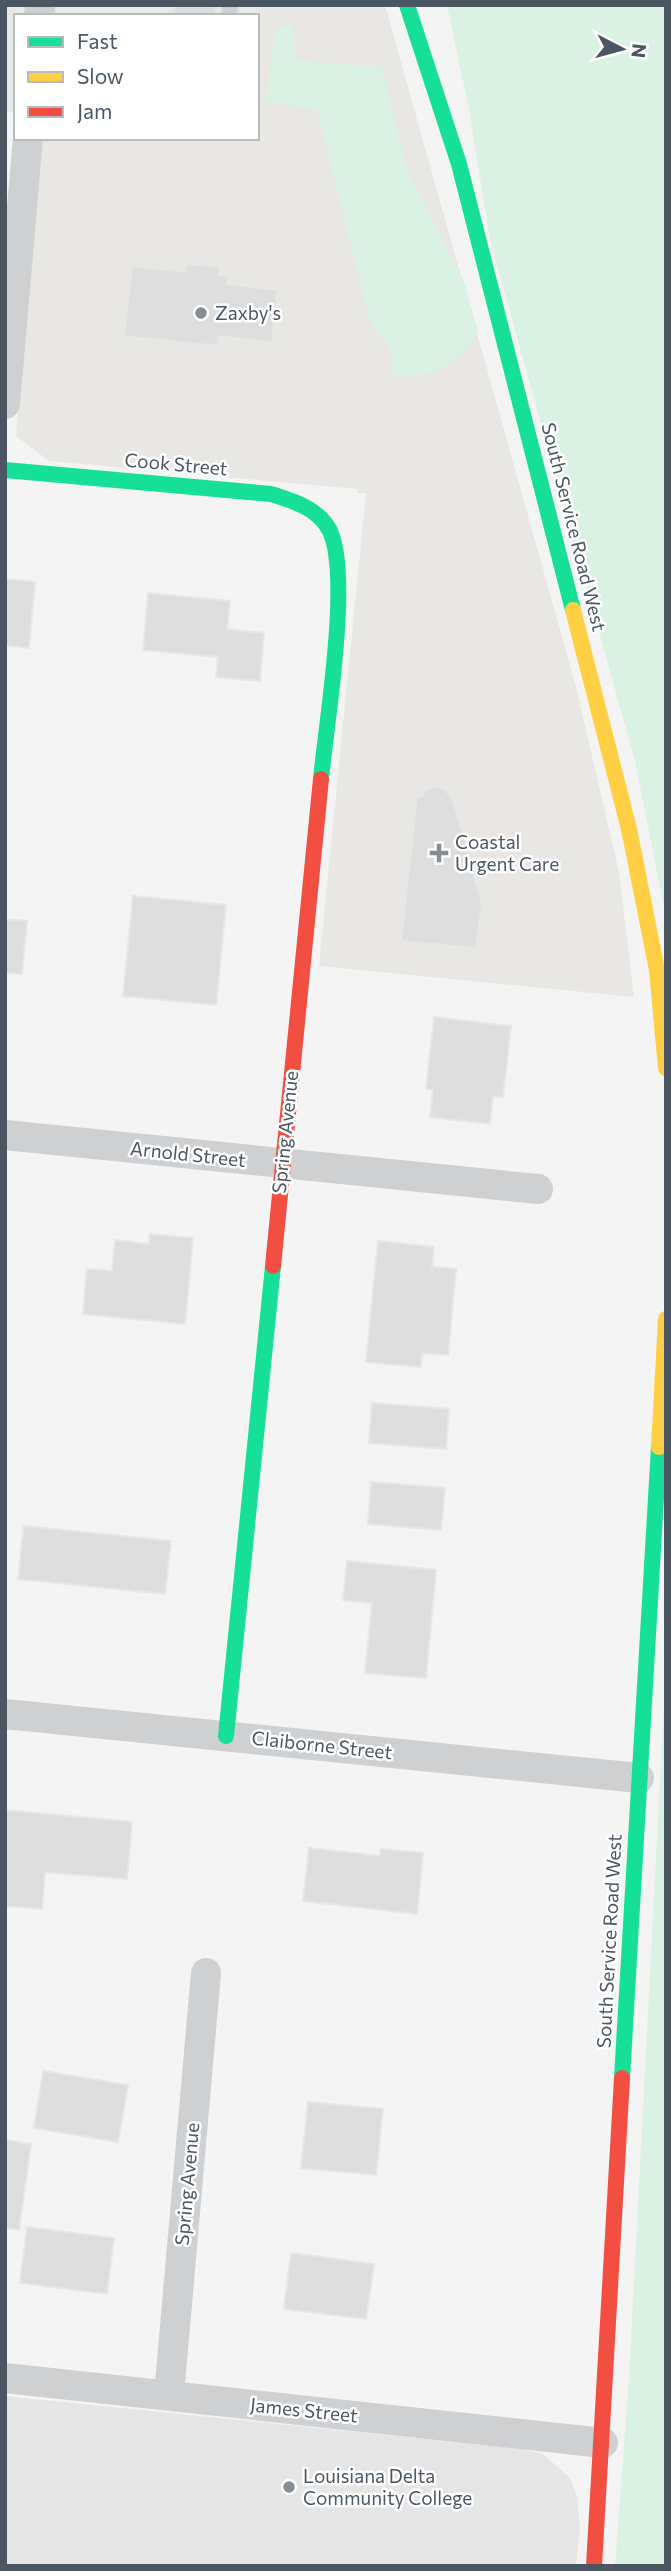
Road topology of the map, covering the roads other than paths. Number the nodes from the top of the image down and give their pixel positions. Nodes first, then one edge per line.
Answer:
1 (407, 5) edge
2 (28, 140) edge
3 (5, 404) edge
4 (5, 470) edge
5 (329, 530) joint
6 (666, 1068) edge
7 (5, 1135) edge
8 (282, 1164) junction
9 (538, 1189) dead end
10 (666, 1319) edge
11 (5, 1714) edge
12 (226, 1735) junction
13 (639, 1778) junction
14 (206, 1973) dead end
15 (5, 2378) edge
16 (169, 2395) junction
17 (603, 2443) junction
18 (594, 2566) edge

1 - 6 main road, South Service Road West
2 - 3 street
4 - 5 main road, Cook Street
5 - 8 main road, Spring Avenue
7 - 8 street, Arnold Street
8 - 9 street, Arnold Street
8 - 12 main road, Spring Avenue
10 - 13 main road, South Service Road West
11 - 12 street, Claiborne Street
12 - 13 street, Claiborne Street
13 - 17 main road, South Service Road West
14 - 16 street, Spring Avenue
15 - 16 street, James Street
16 - 17 street, James Street
17 - 18 main road, South Service Road West

